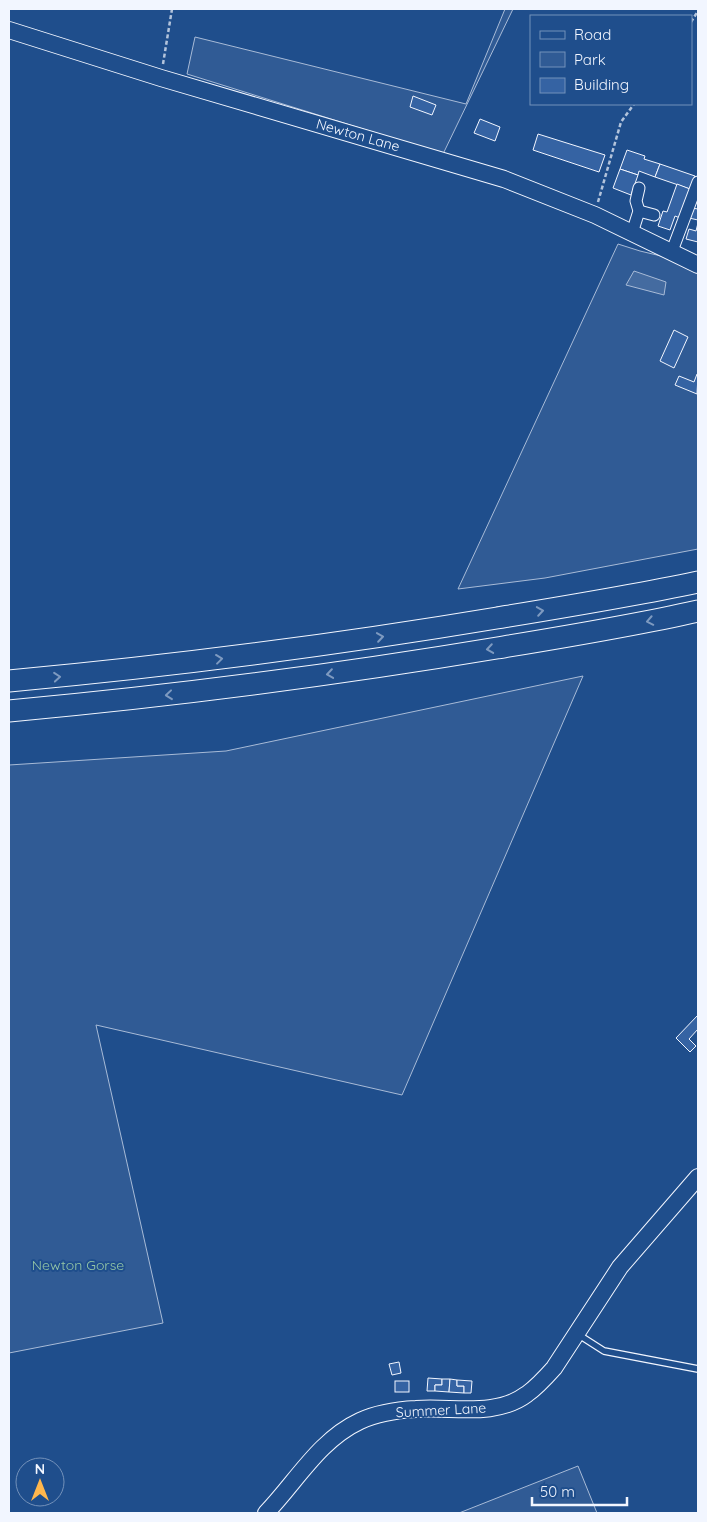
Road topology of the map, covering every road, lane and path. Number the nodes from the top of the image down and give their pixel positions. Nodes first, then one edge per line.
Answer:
1 (172, 9) edge
2 (9, 30) edge
3 (161, 78) junction
4 (633, 105) edge
5 (698, 182) edge
6 (639, 188) dead end
7 (639, 211) junction
8 (594, 215) junction
9 (654, 215) dead end
10 (632, 233) junction
11 (672, 251) junction
12 (698, 265) edge
13 (698, 582) edge
14 (698, 612) edge
15 (9, 681) edge
16 (9, 711) edge
17 (698, 1177) edge
18 (577, 1334) junction
19 (698, 1369) edge
20 (266, 1513) edge

1 - 3 path
2 - 3 street, Newton Lane
3 - 8 street, Newton Lane
4 - 8 path
5 - 11 street
6 - 7 street
7 - 9 street
7 - 10 street
8 - 10 street, Newton Lane
10 - 11 street, Newton Lane
11 - 12 street, Newton Lane
15 -> 13 highway
14 -> 16 highway
17 - 18 street, Summer Lane
18 - 19 lane
18 - 20 street, Summer Lane

